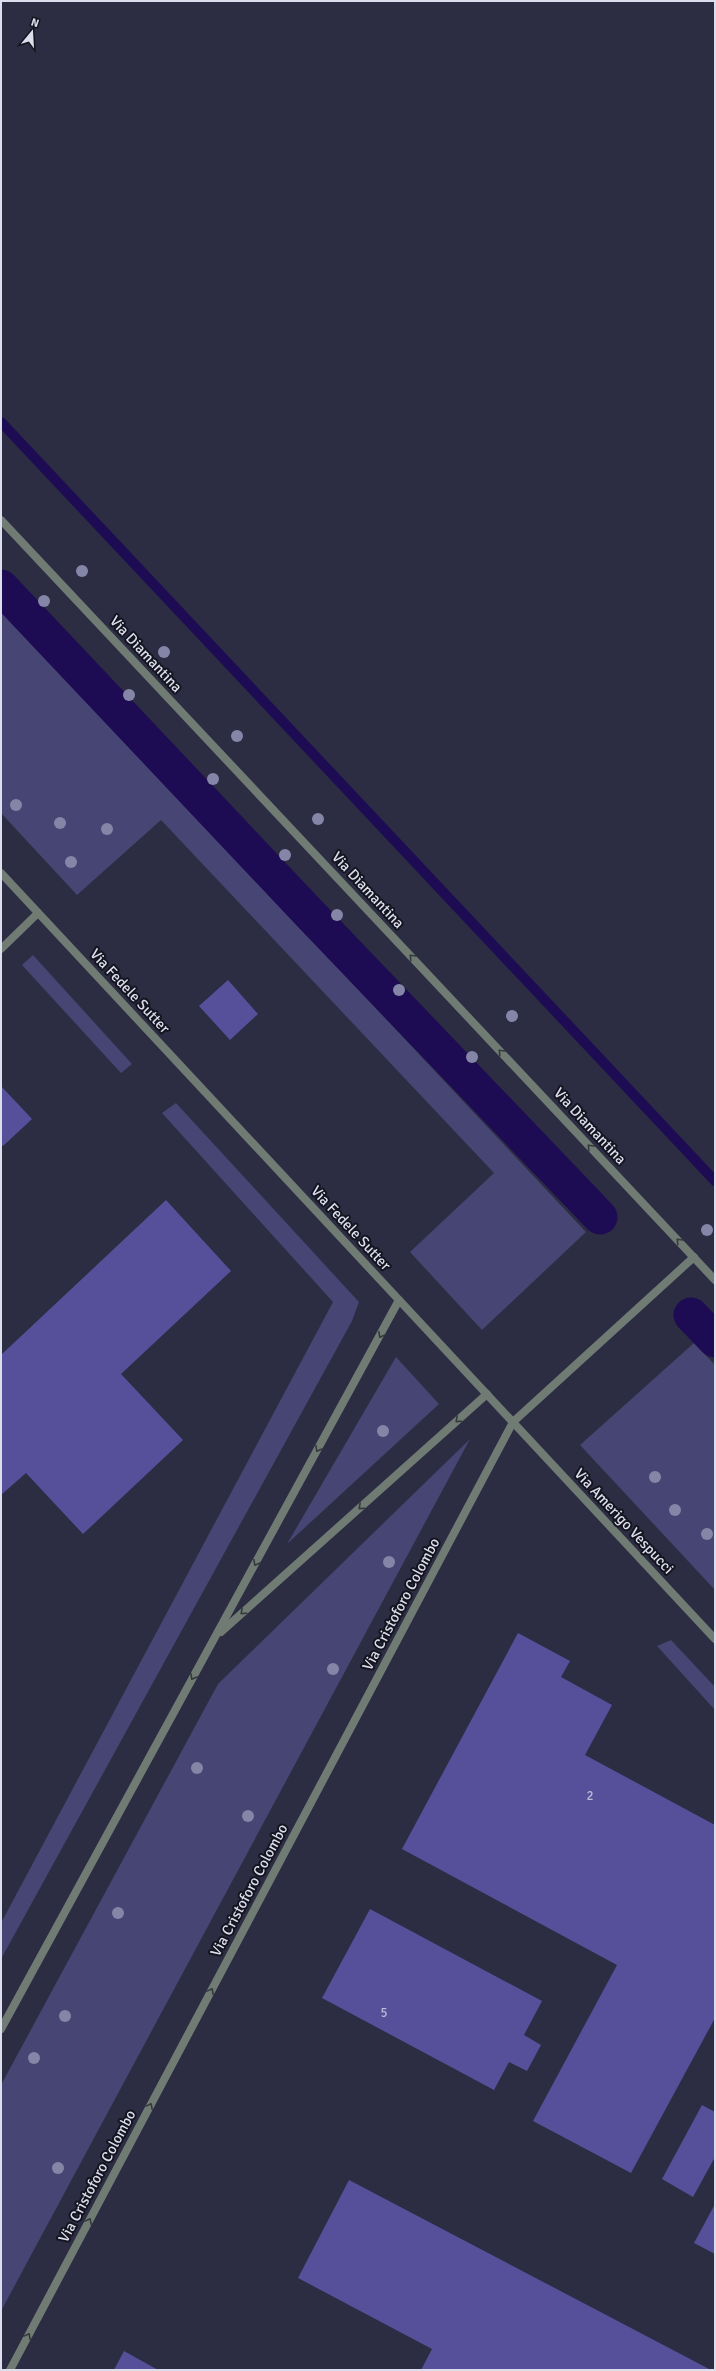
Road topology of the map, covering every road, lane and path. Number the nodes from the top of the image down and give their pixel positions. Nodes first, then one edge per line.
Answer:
1 (1, 520) edge
2 (1, 873) edge
3 (38, 913) junction
4 (1, 948) edge
5 (694, 1257) junction
6 (715, 1280) edge
7 (399, 1300) junction
8 (487, 1394) junction
9 (513, 1422) junction
10 (215, 1637) junction
11 (715, 1639) edge
12 (1, 2029) edge
13 (10, 2370) edge

5 -> 1 street, Via Diamantina
2 - 3 street, Via Fedele Sutter
3 - 4 street
3 - 7 street, Via Fedele Sutter
5 - 6 street, Via Diamantina
5 - 9 street
7 - 8 street, Via Fedele Sutter
7 -> 10 street
8 - 9 street, Via Fedele Sutter
8 -> 10 street
9 - 11 street, Via Amerigo Vespucci
13 -> 9 street, Via Cristoforo Colombo
10 -> 12 street

